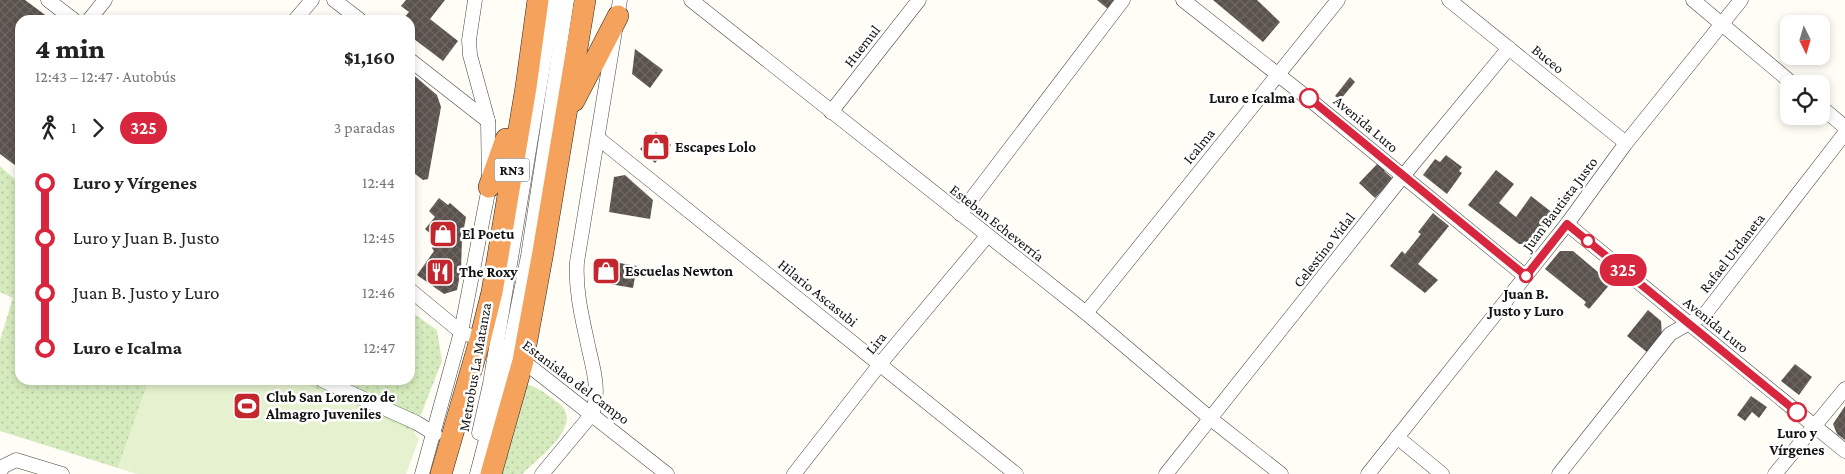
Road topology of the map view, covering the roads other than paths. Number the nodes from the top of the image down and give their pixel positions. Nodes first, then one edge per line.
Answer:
1 (48, 0) edge
2 (105, 0) edge
3 (312, 0) edge
4 (334, 0) edge
5 (475, 0) edge
6 (538, 0) edge
7 (554, 0) edge
8 (567, 0) edge
9 (585, 0) edge
10 (919, 0) edge
11 (1123, 0) edge
12 (1183, 0) edge
13 (1338, 0) edge
14 (1449, 0) edge
15 (1693, 0) edge
16 (1741, 0) edge
17 (700, 3) edge
18 (619, 8) edge
19 (68, 15) edge
20 (93, 15) edge
21 (299, 15) edge
22 (354, 15) edge
23 (1722, 24) junction
24 (1509, 48) junction
25 (415, 64) edge
26 (1277, 74) junction
27 (1782, 75) edge
28 (526, 87) junction
29 (831, 112) junction
30 (1830, 114) edge
31 (565, 119) junction
32 (488, 122) junction
33 (1845, 126) edge
34 (1845, 133) edge
35 (598, 138) junction
36 (1626, 143) junction
37 (1403, 176) junction
38 (489, 187) junction
39 (960, 214) junction
40 (1567, 224) junction
41 (987, 236) junction
42 (1526, 276) junction
43 (415, 293) edge
44 (1086, 313) junction
45 (1687, 323) junction
46 (494, 346) junction
47 (880, 364) junction
48 (333, 385) edge
49 (1845, 389) edge
50 (592, 414) junction
51 (1211, 419) junction
52 (1814, 426) junction
53 (435, 434) junction
54 (1397, 438) junction
55 (1845, 451) edge
56 (0, 471) edge
57 (62, 474) edge
58 (422, 474) edge
59 (441, 474) edge
60 (470, 474) edge
61 (477, 474) edge
62 (490, 474) edge
63 (542, 474) edge
64 (667, 474) edge
65 (794, 474) edge
66 (1016, 474) edge
67 (1166, 474) edge
68 (1281, 474) edge
69 (1368, 474) edge
70 (1442, 474) edge
71 (1559, 474) edge
72 (1775, 474) edge

1 - 19 street
2 - 20 street
3 - 21 street
4 - 22 street
5 - 32 street
6 - 28 highway, RN3
7 - 46 street, Metrobus La Matanza
8 - 46 street, Metrobus La Matanza
9 - 31 highway, RN3
10 - 29 street, Huemul
11 - 39 street
12 - 26 street, Avenida Luro
13 - 26 street, Icalma
14 - 24 street, Buceo
15 - 23 street
16 - 23 street, Juan Bautista Justo
17 - 29 street, Esteban Echeverría
18 - 31 highway
18 - 35 street
23 - 27 street
23 - 36 street, Juan Bautista Justo
24 - 36 street, Buceo
24 - 37 street, Celestino Vidal
25 - 32 street
26 - 37 street, Avenida Luro
26 - 44 street, Icalma
28 - 38 highway
28 - 46 highway, RN3
29 - 39 street, Esteban Echeverría
30 - 33 street
31 - 46 highway, RN3
32 - 38 street
34 - 45 street, Rafael Urdaneta
35 - 47 street, Hilario Ascasubi
35 - 50 street
36 - 40 street, Juan Bautista Justo
37 - 42 street, Avenida Luro
37 - 51 street, Celestino Vidal
38 - 46 street
39 - 41 street, Esteban Echeverría
40 - 42 street, Juan Bautista Justo
40 - 45 street, Avenida Luro
41 - 44 street, Esteban Echeverría
41 - 47 street, Lira
42 - 54 street, Juan Bautista Justo
43 - 46 street, Estanislao del Campo
44 - 51 street, Esteban Echeverría
45 - 52 street, Avenida Luro
45 - 71 street, Rafael Urdaneta
46 - 50 street, Estanislao del Campo
46 - 53 street
46 - 59 highway, RN3
46 - 60 street, Metrobus La Matanza
46 - 61 street, Metrobus La Matanza
46 - 62 highway, RN3
47 - 65 street, Lira
47 - 66 street, Hilario Ascasubi
48 - 53 street
49 - 52 street
50 - 63 street
50 - 64 street, Estanislao del Campo
51 - 67 street, Celestino Vidal
51 - 68 street, Esteban Echeverría
52 - 55 street, Avenida Luro
52 - 72 street
53 - 58 street
54 - 69 street, Juan Bautista Justo
54 - 70 street
56 - 57 street

